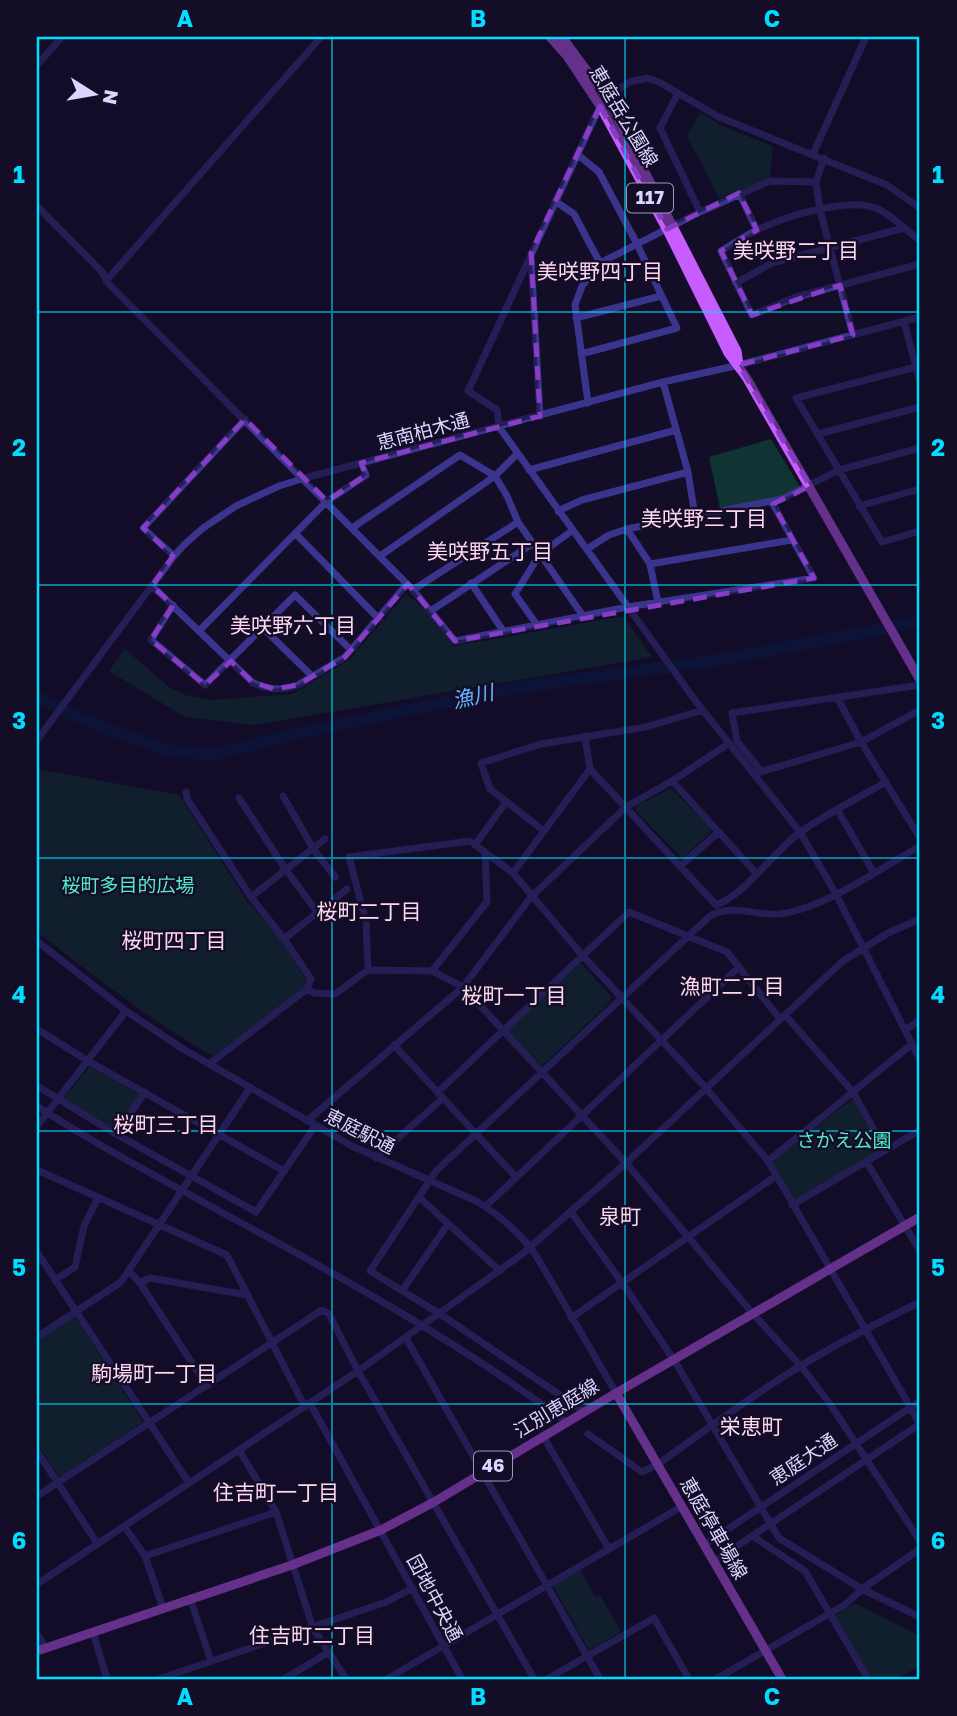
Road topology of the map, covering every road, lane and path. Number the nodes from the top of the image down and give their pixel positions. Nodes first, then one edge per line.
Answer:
1 (62, 37) edge
2 (321, 37) edge
3 (550, 37) edge
4 (562, 37) edge
5 (866, 37) edge
6 (37, 65) edge
7 (678, 93) junction
8 (607, 98) junction
9 (600, 106) junction
10 (577, 154) junction
11 (813, 154) junction
12 (824, 158) junction
13 (816, 182) junction
14 (739, 193) junction
15 (555, 201) junction
16 (37, 206) edge
17 (920, 208) edge
18 (820, 210) junction
19 (700, 212) junction
20 (670, 228) junction
21 (904, 228) junction
22 (757, 230) junction
23 (920, 241) edge
24 (637, 244) junction
25 (830, 248) junction
26 (531, 253) junction
27 (600, 263) junction
28 (920, 264) edge
29 (106, 281) junction
30 (736, 283) junction
31 (840, 285) junction
32 (661, 296) junction
33 (920, 317) edge
34 (576, 318) junction
35 (904, 322) junction
36 (853, 335) junction
37 (581, 355) junction
38 (739, 365) junction
39 (918, 366) edge
40 (663, 382) junction
41 (920, 382) edge
42 (588, 403) junction
43 (920, 407) edge
44 (540, 416) junction
45 (246, 419) junction
46 (499, 427) junction
47 (676, 430) junction
48 (818, 434) junction
49 (920, 448) edge
50 (517, 454) junction
51 (361, 463) junction
52 (529, 470) junction
53 (838, 470) junction
54 (688, 472) junction
55 (495, 476) junction
56 (305, 478) junction
57 (810, 486) junction
58 (920, 489) edge
59 (327, 501) junction
60 (772, 502) junction
61 (859, 506) junction
62 (558, 511) junction
63 (695, 516) junction
64 (518, 522) junction
65 (352, 528) junction
66 (573, 530) junction
67 (627, 530) junction
68 (920, 531) edge
69 (295, 533) junction
70 (792, 540) junction
71 (532, 544) junction
72 (587, 549) junction
73 (540, 554) junction
74 (174, 556) junction
75 (380, 556) junction
76 (650, 564) junction
77 (471, 583) junction
78 (152, 586) junction
79 (410, 587) junction
80 (657, 603) junction
81 (173, 605) junction
82 (628, 607) junction
83 (432, 610) junction
84 (583, 616) junction
85 (379, 619) junction
86 (537, 625) junction
87 (263, 628) junction
88 (200, 630) junction
89 (504, 632) junction
90 (351, 650) junction
91 (230, 661) junction
92 (312, 676) junction
93 (919, 680) edge
94 (838, 699) junction
95 (703, 710) junction
96 (920, 710) edge
97 (585, 736) junction
98 (37, 740) edge
99 (862, 742) junction
100 (728, 744) junction
101 (590, 769) junction
102 (757, 773) junction
103 (672, 781) junction
104 (886, 782) junction
105 (186, 792) dead end
106 (283, 796) dead end
107 (239, 798) dead end
108 (506, 802) junction
109 (626, 807) junction
110 (838, 811) junction
111 (544, 831) junction
112 (719, 832) junction
113 (800, 832) junction
114 (920, 838) edge
115 (326, 839) dead end
116 (475, 845) junction
117 (920, 846) edge
118 (314, 849) junction
119 (485, 852) junction
120 (680, 866) junction
121 (286, 870) junction
122 (513, 873) junction
123 (874, 873) junction
124 (757, 874) junction
125 (335, 877) dead end
126 (347, 889) dead end
127 (836, 894) junction
128 (251, 897) junction
129 (531, 897) junction
130 (318, 913) junction
131 (920, 919) edge
132 (687, 935) junction
133 (284, 939) junction
134 (37, 941) edge
135 (864, 948) junction
136 (582, 956) junction
137 (739, 967) junction
138 (368, 970) junction
139 (432, 971) junction
140 (463, 987) junction
141 (307, 989) junction
142 (621, 998) junction
143 (126, 1011) junction
144 (782, 1017) junction
145 (920, 1020) edge
146 (37, 1029) edge
147 (504, 1030) junction
148 (905, 1030) junction
149 (661, 1041) junction
150 (912, 1044) junction
151 (394, 1045) junction
152 (920, 1060) edge
153 (88, 1061) junction
154 (209, 1064) junction
155 (541, 1072) junction
156 (37, 1086) edge
157 (705, 1087) junction
158 (250, 1088) junction
159 (853, 1092) junction
160 (145, 1093) junction
161 (440, 1095) junction
162 (57, 1098) junction
163 (37, 1106) edge
164 (46, 1112) junction
165 (583, 1115) junction
166 (311, 1123) junction
167 (37, 1126) edge
168 (920, 1130) edge
169 (475, 1133) junction
170 (116, 1134) junction
171 (219, 1134) junction
172 (885, 1150) junction
173 (376, 1158) junction
174 (768, 1161) junction
175 (866, 1161) junction
176 (626, 1163) junction
177 (37, 1170) edge
178 (284, 1171) junction
179 (191, 1176) junction
180 (515, 1176) junction
181 (776, 1176) junction
182 (429, 1182) junction
183 (182, 1190) junction
184 (419, 1197) junction
185 (97, 1198) junction
186 (792, 1205) junction
187 (486, 1206) junction
188 (571, 1212) junction
189 (920, 1217) edge
190 (448, 1224) junction
191 (159, 1225) junction
192 (905, 1226) junction
193 (689, 1237) junction
194 (530, 1247) junction
195 (920, 1251) edge
196 (37, 1252) edge
197 (829, 1269) junction
198 (128, 1271) junction
199 (500, 1271) junction
200 (55, 1280) junction
201 (140, 1283) junction
202 (623, 1283) junction
203 (402, 1291) junction
204 (247, 1295) junction
205 (920, 1301) edge
206 (75, 1312) junction
207 (440, 1314) junction
208 (753, 1314) junction
209 (571, 1318) junction
210 (425, 1325) junction
211 (863, 1329) junction
212 (37, 1337) edge
213 (406, 1338) junction
214 (271, 1342) junction
215 (674, 1360) junction
216 (801, 1366) junction
217 (358, 1371) junction
218 (207, 1385) junction
219 (616, 1392) junction
220 (920, 1401) edge
221 (308, 1405) junction
222 (909, 1406) junction
223 (585, 1412) junction
224 (148, 1422) junction
225 (566, 1422) junction
226 (920, 1424) edge
227 (714, 1425) junction
228 (588, 1434) dead end
229 (543, 1436) junction
230 (856, 1443) junction
231 (239, 1450) junction
232 (37, 1451) edge
233 (868, 1460) junction
234 (657, 1465) junction
235 (482, 1472) junction
236 (57, 1482) junction
237 (189, 1483) junction
238 (37, 1496) edge
239 (434, 1502) junction
240 (681, 1507) junction
241 (760, 1508) junction
242 (276, 1512) junction
243 (770, 1525) junction
244 (124, 1526) junction
245 (381, 1530) junction
246 (754, 1537) junction
247 (920, 1541) edge
248 (97, 1544) junction
249 (704, 1545) junction
250 (609, 1549) junction
251 (920, 1549) edge
252 (145, 1556) junction
253 (713, 1562) junction
254 (292, 1565) junction
255 (37, 1584) edge
256 (547, 1584) junction
257 (413, 1588) junction
258 (862, 1589) junction
259 (190, 1598) junction
260 (163, 1608) junction
261 (829, 1613) junction
262 (499, 1615) junction
263 (920, 1617) edge
264 (313, 1628) junction
265 (93, 1632) junction
266 (37, 1634) edge
267 (442, 1645) junction
268 (41, 1650) edge
269 (766, 1651) junction
270 (329, 1652) junction
271 (586, 1657) junction
272 (211, 1661) junction
273 (183, 1672) junction
274 (107, 1679) edge
275 (159, 1679) edge
276 (188, 1679) edge
277 (284, 1679) edge
278 (346, 1679) edge
279 (387, 1679) edge
280 (462, 1679) edge
281 (534, 1679) edge
282 (547, 1679) edge
283 (600, 1679) edge
284 (689, 1679) edge
285 (716, 1679) edge
286 (782, 1679) edge
287 (868, 1679) edge

1 - 6 street
2 - 29 street
3 - 9 main road, 恵庭岳公園線 / 117
4 - 8 main road, 恵庭岳公園線 / 117
5 - 11 street
7 - 8 street
7 - 11 street
7 - 19 street
8 - 9 street
8 - 20 main road, 恵庭岳公園線 / 117
9 - 10 street
9 - 20 main road, 恵庭岳公園線 / 117
10 - 15 street
10 - 24 street
11 - 12 street
12 - 13 street
12 - 17 street
13 - 14 street
13 - 18 street
14 - 19 street
14 - 22 street
15 - 26 street
15 - 27 street
16 - 29 street
18 - 21 street
18 - 22 street
18 - 25 street
19 - 20 street
20 - 24 street
20 - 38 main road, 恵庭岳公園線 / 117
21 - 23 street
21 - 25 street
22 - 30 street
24 - 27 street
24 - 32 street
25 - 30 street
25 - 31 street
26 - 44 street
26 - 46 street
27 - 34 street
28 - 31 street
29 - 45 street
30 - 31 street
31 - 36 street
32 - 34 street
32 - 37 street
33 - 35 street, 恵南柏木通
34 - 37 street
35 - 36 street, 恵南柏木通
35 - 39 street
36 - 38 street, 恵南柏木通
37 - 42 street
38 - 40 street, 恵南柏木通
38 - 57 main road, 恵庭岳公園線 / 117
39 - 41 street
39 - 48 street
40 - 42 street, 恵南柏木通
40 - 47 street
42 - 44 street, 恵南柏木通
43 - 48 street
44 - 46 street, 恵南柏木通
45 - 56 street
45 - 74 street
46 - 50 street
46 - 51 street, 恵南柏木通
47 - 52 street
47 - 54 street
48 - 53 street
49 - 53 street
50 - 52 street
50 - 55 street
51 - 56 street, 恵南柏木通
51 - 59 street
52 - 62 street
53 - 57 street
53 - 61 street
54 - 62 street
54 - 63 street
55 - 64 street
55 - 65 street
55 - 75 street
56 - 59 street
56 - 74 street, 恵南柏木通
57 - 60 street
57 - 93 main road, 恵庭岳公園線 / 117
58 - 61 street
59 - 65 street
59 - 69 street
60 - 63 street
60 - 70 street
61 - 68 street
62 - 66 street
63 - 67 street
64 - 71 street
64 - 79 street
65 - 75 street
66 - 72 street
66 - 73 street
67 - 72 street
67 - 76 street
69 - 85 street
69 - 88 street
70 - 76 street
70 - 80 street
71 - 73 street
71 - 77 street
72 - 82 street
73 - 84 street
73 - 86 street
74 - 78 street, 恵南柏木通
75 - 79 street
76 - 80 street
77 - 83 street
77 - 89 street
78 - 81 street
78 - 98 street, 恵南柏木通
79 - 83 street
79 - 85 street
80 - 82 street
81 - 88 street
81 - 91 street
82 - 84 street
82 - 95 street
83 - 89 street
84 - 86 street
85 - 90 street
86 - 89 street
87 - 90 street
87 - 91 street
87 - 92 street
88 - 91 street
90 - 92 street
91 - 92 street
93 - 94 street
94 - 99 street
94 - 102 street
95 - 97 street
95 - 100 street
96 - 99 street
97 - 101 street
97 - 108 street
99 - 102 street
99 - 104 street
100 - 102 street
100 - 103 street
101 - 109 street
101 - 111 street
102 - 113 street
103 - 109 street
103 - 112 street
104 - 110 street
104 - 114 street
105 - 128 street
106 - 118 street
107 - 121 street
108 - 111 street
108 - 116 street
109 - 120 street
109 - 129 street
110 - 113 street
110 - 123 street
111 - 122 street
112 - 120 street
112 - 124 street
113 - 124 street
113 - 127 street
115 - 118 street
116 - 119 street
116 - 138 street
117 - 123 street
118 - 121 street
118 - 125 street
119 - 122 street
119 - 139 street
120 - 124 street
121 - 128 street
121 - 130 street
122 - 129 street
123 - 127 street
126 - 130 street
127 - 132 street
127 - 135 street
128 - 133 street
129 - 136 street
129 - 140 street
130 - 133 street
131 - 135 street
132 - 136 street
132 - 137 street
132 - 142 street
133 - 141 street
134 - 143 street, 恵庭駅通
135 - 144 street
135 - 148 street
136 - 142 street
136 - 147 street
137 - 144 street
137 - 149 street
138 - 139 street
138 - 141 street
139 - 140 street
140 - 147 street
140 - 151 street
141 - 154 street
142 - 149 street
142 - 155 street
143 - 153 street
143 - 154 street, 恵庭駅通
144 - 157 street
144 - 159 street
145 - 148 street
146 - 153 street
147 - 155 street
147 - 161 street
148 - 150 street
149 - 157 street
149 - 165 street
150 - 152 street
150 - 159 street
151 - 161 street
151 - 166 street
153 - 160 street
153 - 162 street
154 - 158 street, 恵庭駅通
155 - 165 street
155 - 169 street
156 - 162 street
157 - 174 street
157 - 176 street
158 - 166 street, 恵庭駅通
158 - 171 street
159 - 172 street
159 - 174 street
160 - 170 street
160 - 171 street
161 - 169 street
161 - 173 street
162 - 164 street
162 - 170 street
163 - 164 street
164 - 167 street
164 - 183 street
165 - 176 street
165 - 180 street
166 - 173 street, 恵庭駅通
166 - 178 street
168 - 172 street
169 - 180 street
169 - 182 street
170 - 179 street
171 - 178 street
171 - 179 street
172 - 175 street
173 - 182 street, 恵庭駅通
174 - 181 street
175 - 186 street
175 - 192 street
176 - 188 street
176 - 193 street
177 - 185 street, 団地中央通
178 - 179 street
179 - 183 street
180 - 187 street
181 - 186 street
181 - 193 street
182 - 184 street
182 - 187 street, 恵庭駅通
183 - 191 street
183 - 210 street
184 - 190 street
184 - 203 street
185 - 191 street, 団地中央通
185 - 200 street
186 - 197 street
187 - 194 street, 恵庭駅通
188 - 194 street
188 - 202 street
189 - 192 main road, 江別恵庭線 / 46
190 - 199 street
190 - 203 street
191 - 198 street
191 - 204 street, 団地中央通
192 - 195 street
192 - 197 main road, 江別恵庭線 / 46
193 - 202 street
193 - 208 street
194 - 199 street
194 - 209 street, 恵庭駅通
196 - 200 street
197 - 208 main road, 江別恵庭線 / 46
197 - 211 street
198 - 201 street
198 - 206 street
199 - 207 street
200 - 206 street
201 - 204 street
201 - 218 street
202 - 209 street
202 - 215 street
203 - 207 street
204 - 214 street, 団地中央通
205 - 211 street
206 - 212 street
206 - 224 street
207 - 210 street
207 - 223 street
208 - 215 main road, 江別恵庭線 / 46
208 - 216 street
209 - 219 street, 恵庭駅通
210 - 213 street
210 - 225 street
211 - 216 street
211 - 222 street
213 - 217 street
213 - 235 street
214 - 217 street
214 - 218 street
214 - 221 street, 団地中央通
215 - 219 main road, 江別恵庭線 / 46
215 - 227 street
216 - 227 street
216 - 230 street
217 - 221 street
217 - 239 street
218 - 224 street
219 - 223 main road, 江別恵庭線 / 46
219 - 234 main road, 恵庭停車場線
220 - 222 street, 恵庭大通
221 - 231 street
221 - 245 street, 団地中央通
222 - 226 street
222 - 230 street, 恵庭大通
223 - 225 main road, 江別恵庭線 / 46
224 - 236 street
224 - 237 street
225 - 229 main road, 江別恵庭線 / 46
226 - 233 street, 恵庭大通
227 - 234 street
227 - 241 street
228 - 234 street
229 - 235 main road, 江別恵庭線 / 46
229 - 250 street
230 - 233 street
230 - 241 street, 恵庭大通
231 - 237 street
231 - 242 street
232 - 236 street
233 - 243 street, 恵庭大通
233 - 247 street
234 - 240 main road, 恵庭停車場線
235 - 239 main road, 江別恵庭線 / 46
235 - 256 street
236 - 238 street
236 - 248 street
237 - 244 street
239 - 245 main road, 江別恵庭線 / 46
239 - 262 street
240 - 249 main road, 恵庭停車場線
240 - 250 street
241 - 243 street
241 - 249 street, 恵庭大通
242 - 252 street
242 - 254 street
243 - 246 street, 恵庭大通
243 - 258 street
244 - 248 street
244 - 252 street
245 - 254 main road, 江別恵庭線 / 46
245 - 257 street, 団地中央通
246 - 253 street, 恵庭大通
246 - 261 street
248 - 255 street
249 - 253 main road, 恵庭停車場線
250 - 256 street
251 - 258 street
252 - 260 street
253 - 269 main road, 恵庭停車場線
254 - 259 main road, 江別恵庭線 / 46
254 - 264 street
256 - 262 street
256 - 271 street
257 - 264 street
257 - 267 street, 団地中央通
258 - 261 street
258 - 263 street
259 - 260 main road, 江別恵庭線 / 46
259 - 272 street
260 - 265 main road, 江別恵庭線 / 46
261 - 269 street
261 - 287 street
262 - 267 street
262 - 281 street
264 - 270 street
264 - 272 street
265 - 268 main road, 江別恵庭線 / 46
265 - 274 street
266 - 268 street
267 - 279 street
267 - 280 street, 団地中央通
269 - 285 street
269 - 286 main road, 恵庭停車場線
270 - 277 street
270 - 278 street
271 - 282 street
271 - 283 street
271 - 284 street
272 - 273 street
273 - 275 street
273 - 276 street

